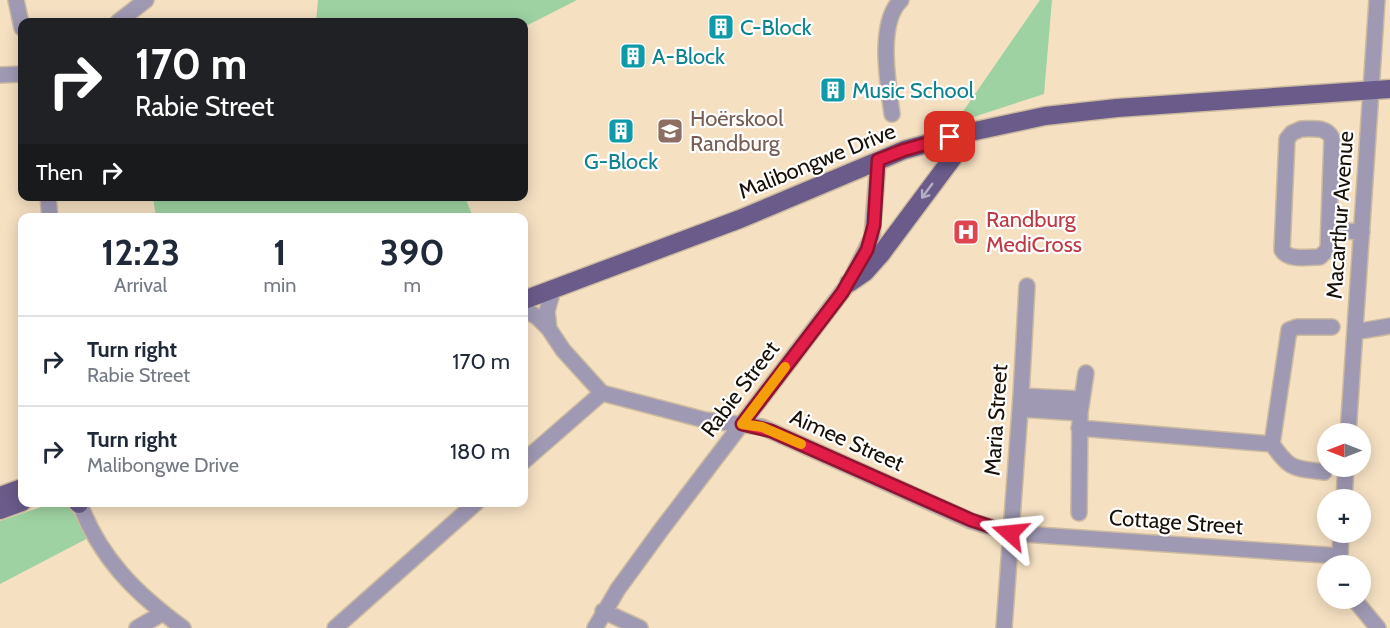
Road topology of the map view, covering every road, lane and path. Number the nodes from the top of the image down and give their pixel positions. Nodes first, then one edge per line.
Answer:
1 (16, 0) edge
2 (146, 0) edge
3 (901, 0) edge
4 (1377, 0) edge
5 (20, 18) edge
6 (123, 18) edge
7 (18, 74) edge
8 (0, 75) edge
9 (1390, 89) edge
10 (1371, 93) junction
11 (1390, 95) edge
12 (892, 114) dead end
13 (963, 144) junction
14 (877, 166) junction
15 (1329, 230) junction
16 (1362, 232) junction
17 (849, 283) junction
18 (1027, 286) dead end
19 (551, 297) junction
20 (528, 298) edge
21 (528, 306) edge
22 (528, 311) edge
23 (1390, 326) edge
24 (1332, 327) dead end
25 (549, 329) junction
26 (1355, 332) junction
27 (1086, 373) dead end
28 (602, 393) junction
29 (1021, 402) junction
30 (1080, 413) junction
31 (1349, 423) edge
32 (742, 424) junction
33 (1272, 444) junction
34 (528, 458) edge
35 (1317, 470) edge
36 (18, 489) edge
37 (0, 496) edge
38 (18, 503) edge
39 (80, 507) edge
40 (471, 507) edge
41 (0, 510) edge
42 (1079, 513) dead end
43 (1010, 533) junction
44 (1317, 559) edge
45 (1362, 609) edge
46 (603, 611) junction
47 (163, 613) junction
48 (137, 628) edge
49 (183, 628) edge
50 (335, 628) edge
51 (595, 628) edge
52 (640, 628) edge
53 (1004, 628) edge
54 (1378, 628) edge

1 - 5 street
2 - 6 street
3 - 12 street
4 - 10 street, Macarthur Avenue
7 - 8 street
9 - 10 main road, Malibongwe Drive
10 - 11 main road, Malibongwe Drive
10 - 13 main road, Malibongwe Drive
10 - 14 main road, Malibongwe Drive
10 - 16 street, Macarthur Avenue
13 - 14 main road, Malibongwe Drive
13 -> 17 main road
14 - 17 street, Rabie Street
14 - 19 main road, Malibongwe Drive
14 - 20 main road, Malibongwe Drive
15 - 15 street
15 - 16 street
16 - 26 street, Macarthur Avenue
17 - 32 street, Rabie Street
18 - 29 street, Maria Street
19 - 21 main road, Malibongwe Drive
19 - 25 street
22 - 25 street
23 - 26 street
24 - 33 street
25 - 28 street
26 - 31 street, Macarthur Avenue
27 - 30 street
28 - 32 street, Aimee Street
28 - 34 street
29 - 30 street
29 - 43 street, Maria Street
30 - 33 street
30 - 42 street
32 - 43 street, Aimee Street
32 - 46 street, Rabie Street
33 - 35 street
36 - 37 main road
38 - 41 main road
39 - 47 street
40 - 50 street
43 - 44 street, Cottage Street
43 - 53 street, Maria Street
45 - 54 street
46 - 51 street, Rabie Street
46 - 52 street
47 - 48 street
47 - 49 street

